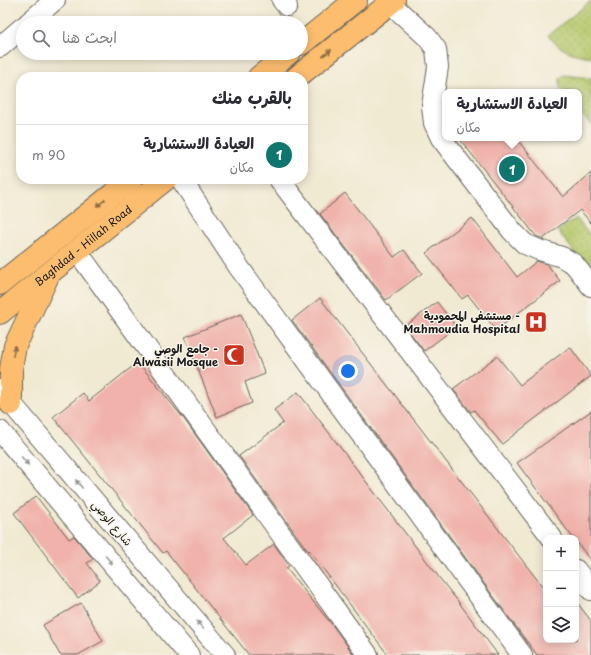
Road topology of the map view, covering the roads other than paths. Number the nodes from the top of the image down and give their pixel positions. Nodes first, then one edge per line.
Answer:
1 (55, 0) edge
2 (356, 0) edge
3 (392, 1) edge
4 (36, 16) edge
5 (16, 33) edge
6 (308, 38) edge
7 (0, 47) edge
8 (280, 60) edge
9 (265, 72) edge
10 (303, 72) edge
11 (442, 139) edge
12 (443, 141) edge
13 (126, 184) edge
14 (160, 184) edge
15 (184, 184) edge
16 (283, 184) edge
17 (77, 251) junction
18 (50, 273) junction
19 (0, 284) edge
20 (591, 286) edge
21 (0, 313) edge
22 (6, 397) edge
23 (0, 431) edge
24 (550, 535) edge
25 (577, 571) edge
26 (591, 590) edge
27 (189, 655) edge
28 (225, 655) edge
29 (368, 655) edge
30 (522, 655) edge

1 - 4 street
2 - 6 main road
10 -> 3 main road
3 - 11 street
5 - 7 street
8 - 9 main road
12 - 20 street
13 -> 19 main road
14 - 17 main road, Baghdad - Hillah Road
15 - 30 street
16 - 24 street
17 - 18 main road, Baghdad - Hillah Road
17 - 29 street
18 - 21 main road, Baghdad - Hillah Road
22 -> 18 main road
28 -> 22 street, شارع الوصي
23 -> 27 street
25 - 26 street

